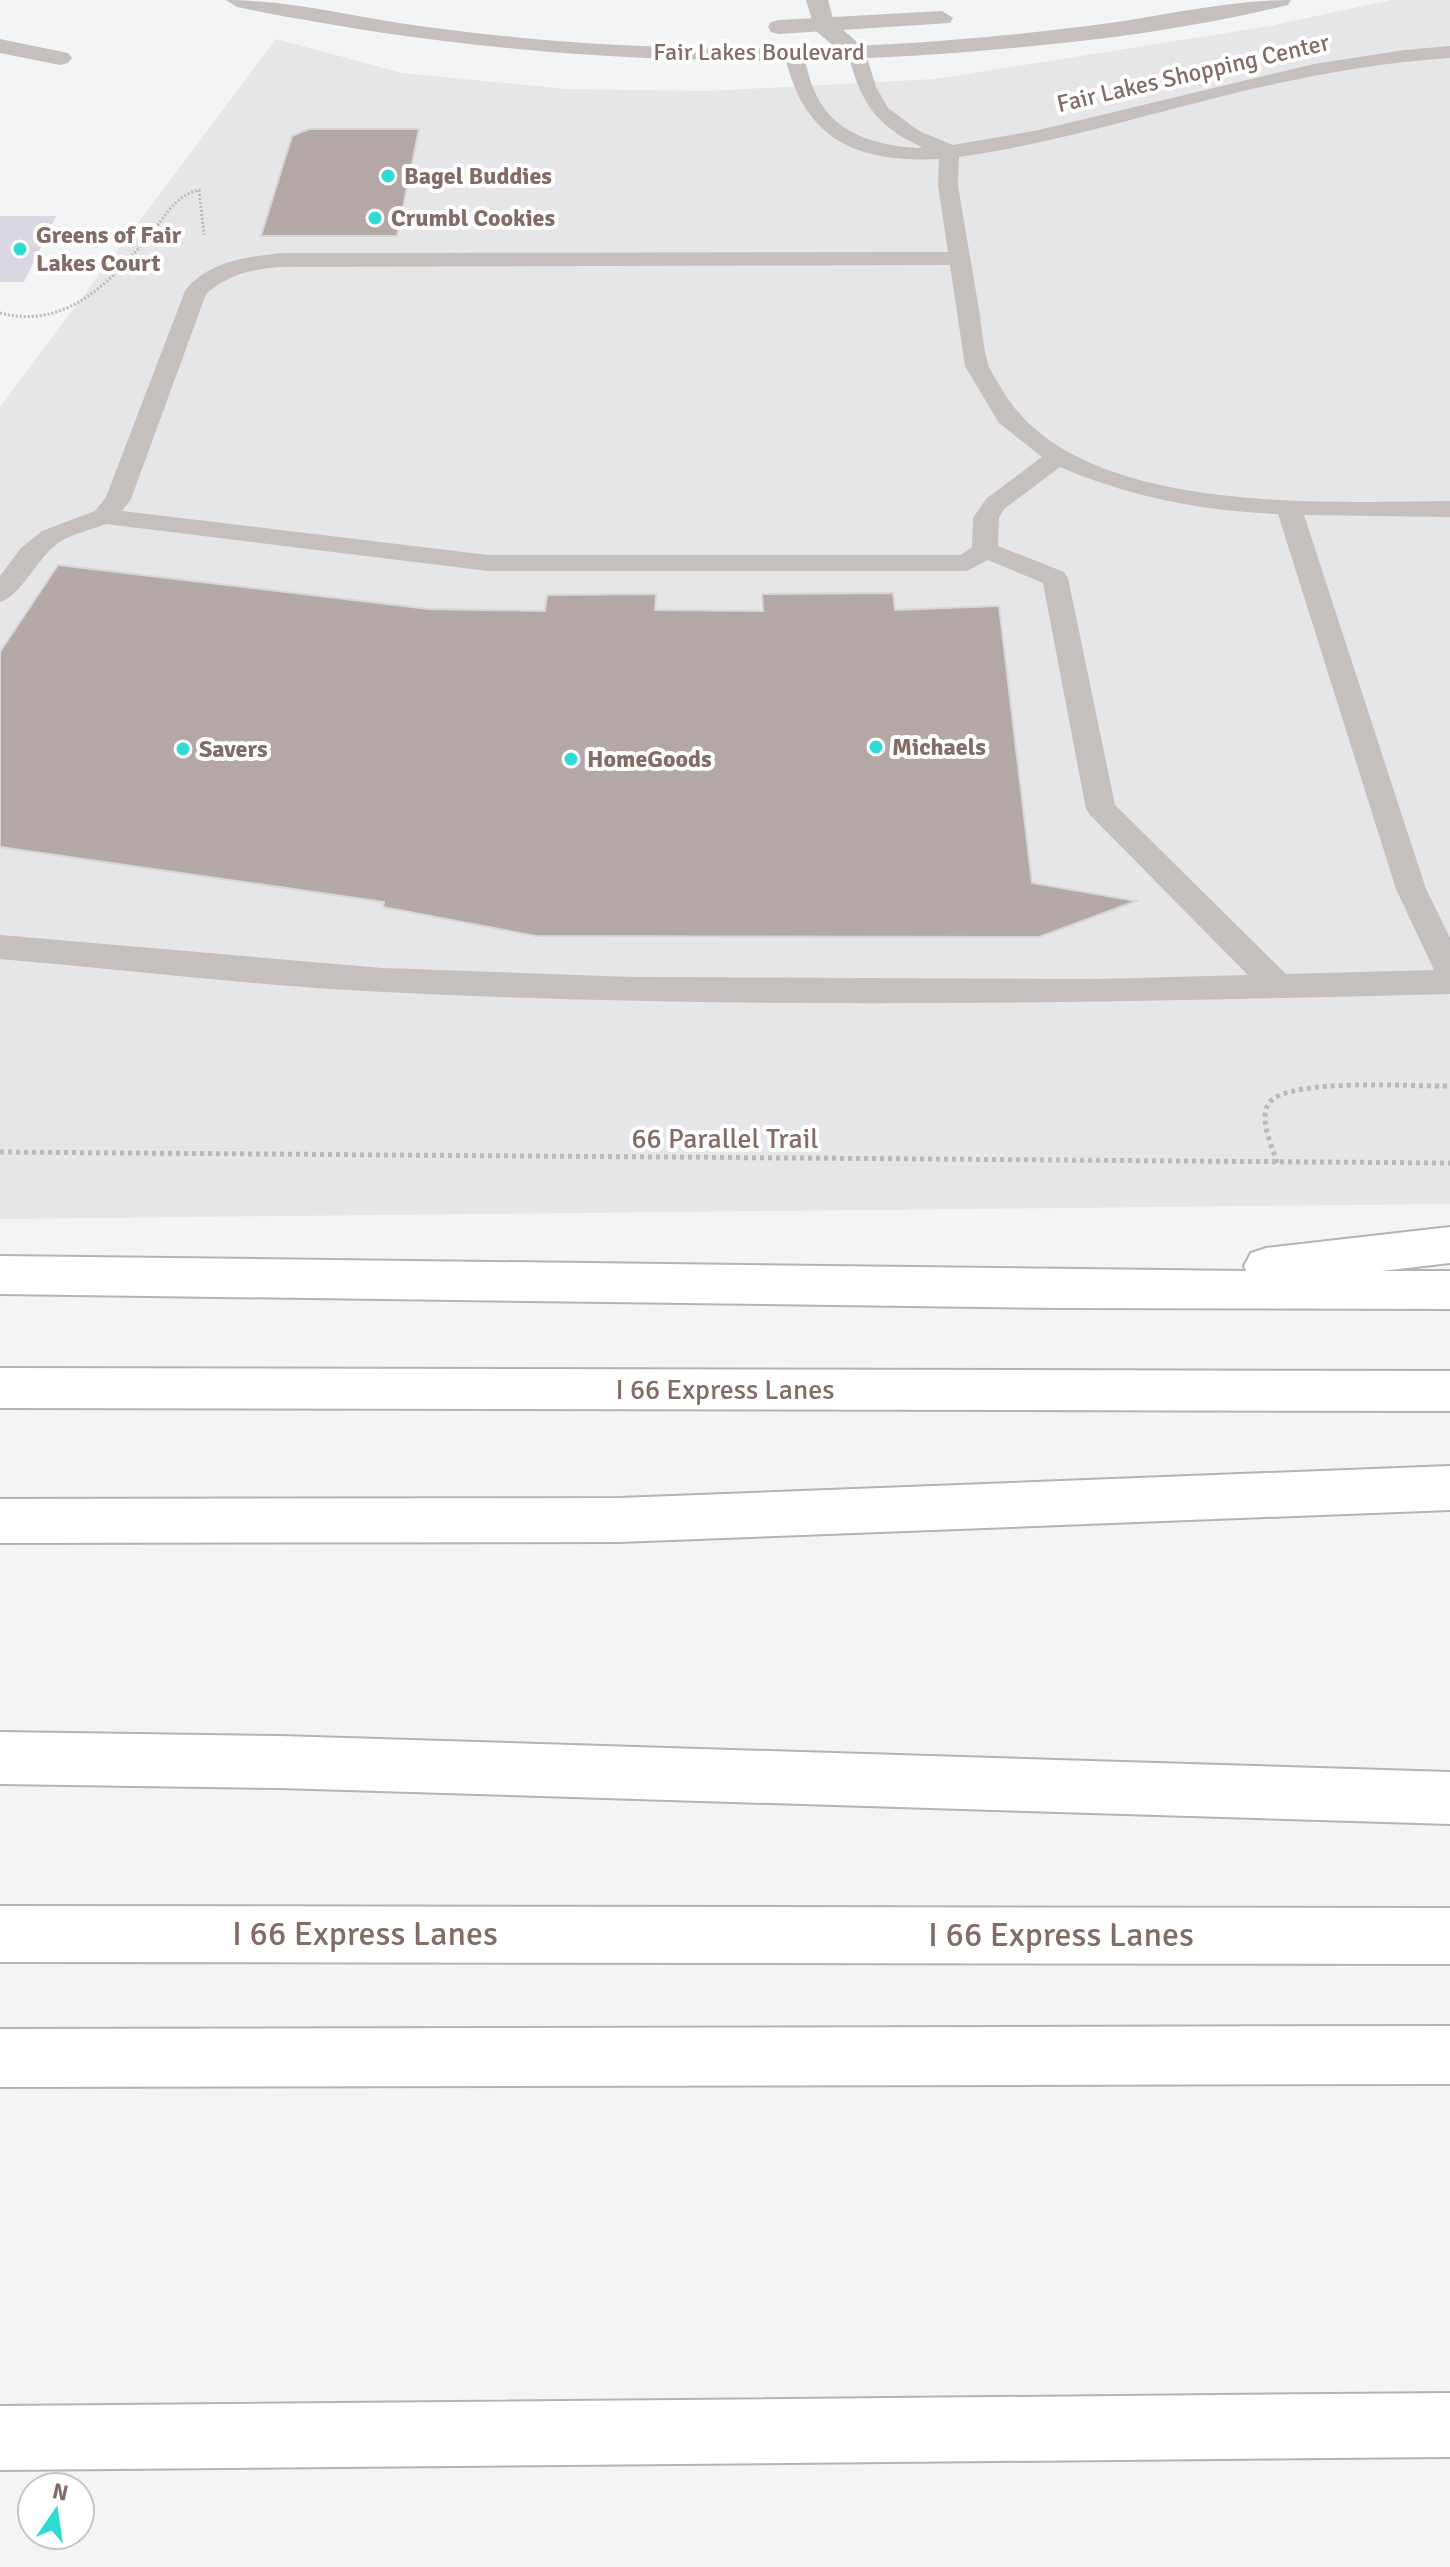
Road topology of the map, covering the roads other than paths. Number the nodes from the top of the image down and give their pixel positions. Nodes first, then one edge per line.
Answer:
1 (237, 0) edge
2 (817, 0) edge
3 (1280, 0) edge
4 (961, 17) dead end
5 (823, 25) junction
6 (759, 27) dead end
7 (0, 46) edge
8 (1450, 52) edge
9 (858, 55) junction
10 (794, 56) junction
11 (60, 58) dead end
12 (949, 151) junction
13 (961, 258) junction
14 (1058, 457) junction
15 (1288, 506) junction
16 (1450, 509) edge
17 (104, 516) junction
18 (985, 550) junction
19 (0, 594) edge
20 (0, 947) edge
21 (1450, 971) edge
22 (1450, 982) edge
23 (1277, 985) junction
24 (1450, 1245) edge
25 (0, 1275) edge
26 (1061, 1289) junction
27 (1450, 1290) edge
28 (0, 1388) edge
29 (1450, 1391) edge
30 (1450, 1488) edge
31 (0, 1521) edge
32 (0, 1758) edge
33 (1450, 1798) edge
34 (0, 1934) edge
35 (1450, 1936) edge
36 (1450, 2055) edge
37 (0, 2058) edge
38 (1450, 2425) edge
39 (0, 2438) edge

1 - 10 street, Fair Lakes Boulevard
2 - 5 street
3 - 9 street, Fair Lakes Boulevard
4 - 5 street, Fair Lakes Boulevard
5 - 6 street, Fair Lakes Boulevard
5 - 9 street
5 - 10 street
7 - 11 street
8 - 12 lane, Fair Lakes Shopping Center
9 - 10 street, Fair Lakes Boulevard
9 - 12 lane
10 - 12 lane, Fair Lakes Shopping Center
12 - 13 lane
13 - 14 lane
13 - 17 lane
14 - 15 lane
14 - 18 lane
15 - 16 lane
15 - 21 lane
17 - 18 lane
17 - 19 lane
18 - 23 lane
20 - 23 lane
22 - 23 lane
24 - 26 highway
25 - 26 highway
26 - 27 highway
28 - 29 highway, I 66 Express Lanes
30 - 31 highway
32 - 33 highway
34 - 35 highway, I 66 Express Lanes
36 - 37 highway
38 - 39 highway

